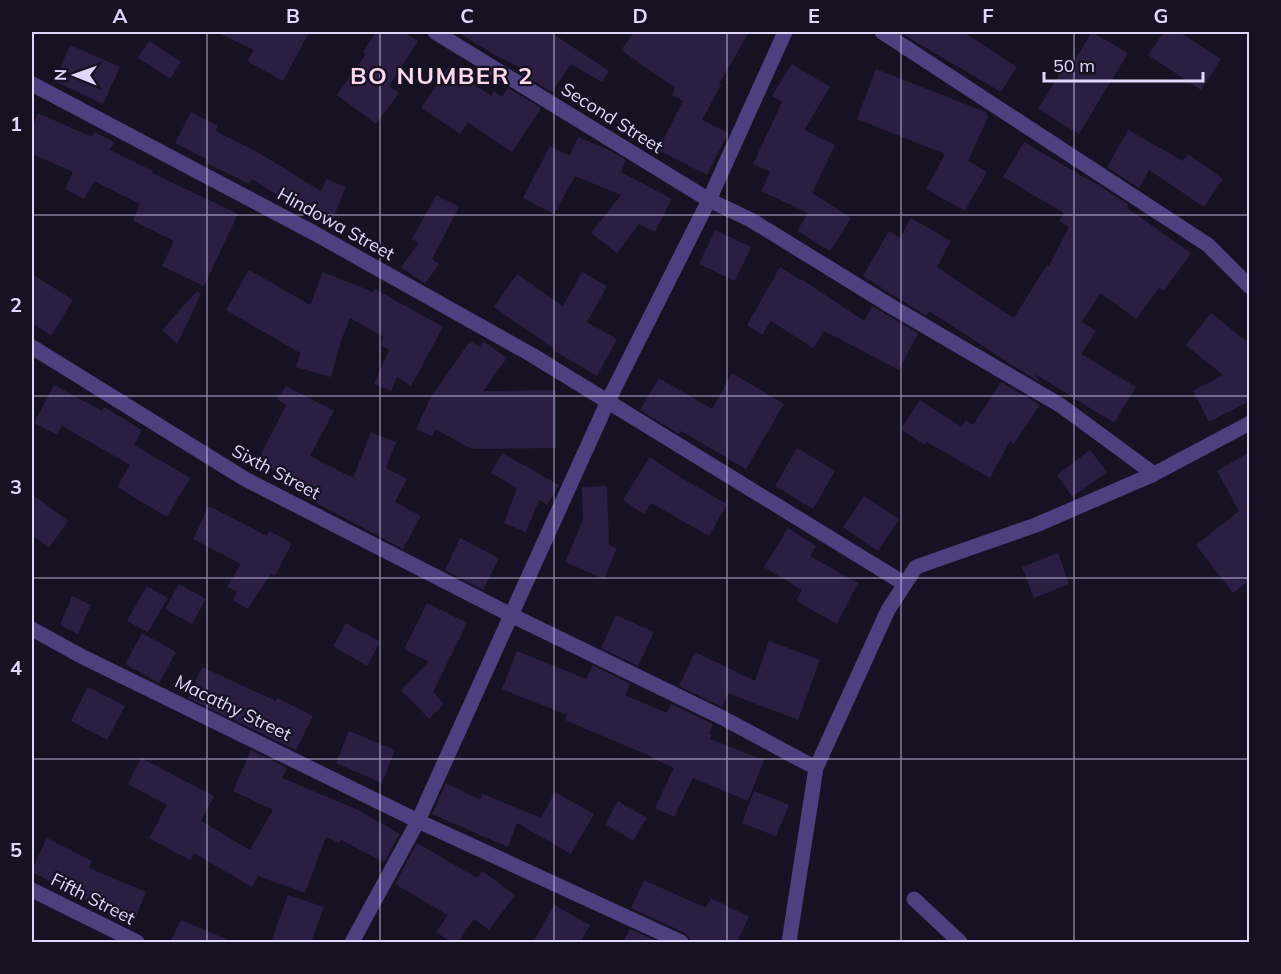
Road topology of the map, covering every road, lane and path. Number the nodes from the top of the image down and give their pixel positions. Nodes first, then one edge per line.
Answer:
1 (435, 32) edge
2 (785, 32) edge
3 (882, 32) edge
4 (32, 84) edge
5 (709, 200) junction
6 (1250, 287) edge
7 (32, 346) edge
8 (613, 404) junction
9 (1250, 423) edge
10 (1154, 474) junction
11 (905, 584) junction
12 (511, 615) junction
13 (32, 629) edge
14 (816, 768) junction
15 (418, 821) junction
16 (32, 890) edge
17 (914, 899) dead end
18 (137, 942) edge
19 (351, 942) edge
20 (681, 942) edge
21 (789, 942) edge
22 (960, 942) edge

1 - 5 street, Second Street
2 - 5 street
3 - 6 street
4 - 8 street, Hindowa Street
5 - 8 street
5 - 10 street, Second Street
7 - 12 street, Sixth Street
8 - 11 street, Hindowa Street
8 - 12 street
9 - 10 street
10 - 11 street
11 - 14 street
12 - 14 street, Sixth Street
12 - 15 street
13 - 15 street, Macathy Street
14 - 21 street
15 - 19 street
15 - 20 street, Macathy Street
16 - 18 street, Fifth Street
17 - 22 street

